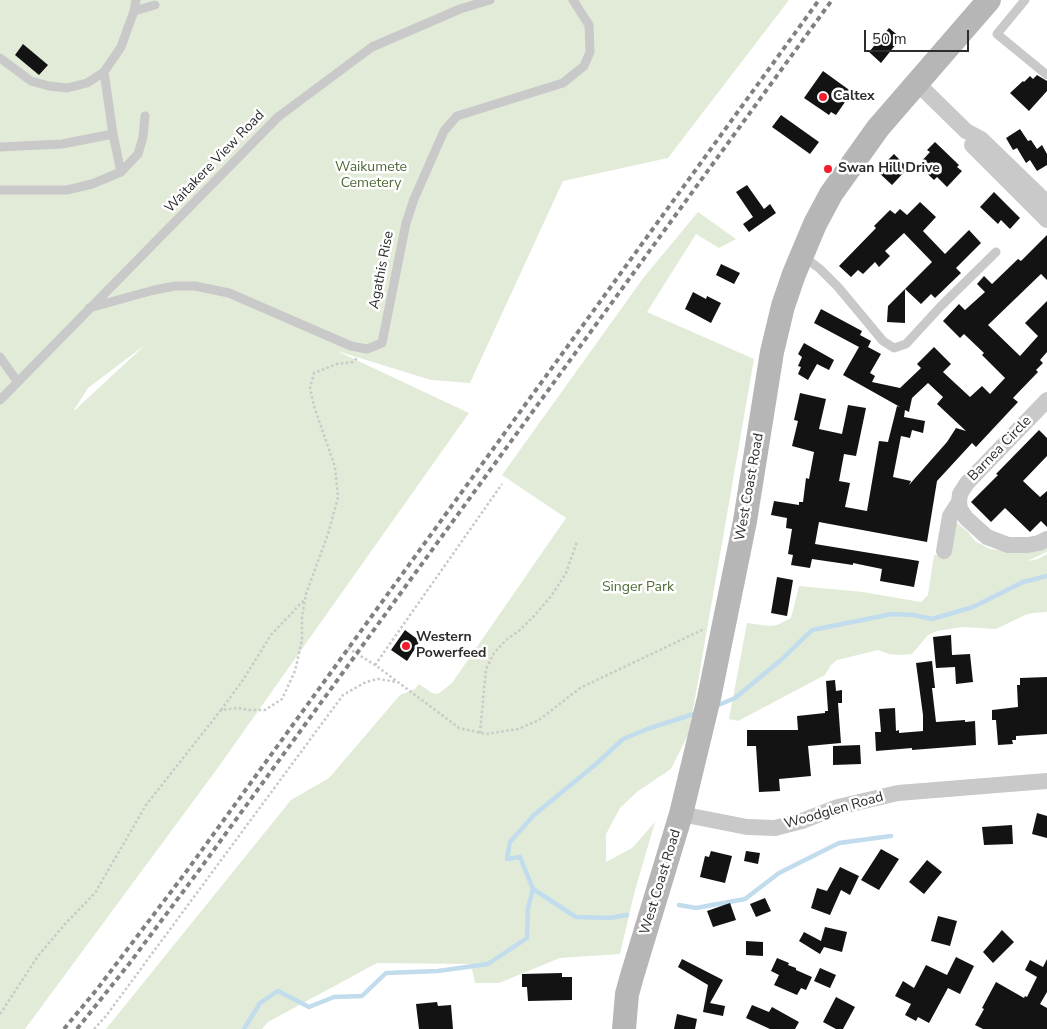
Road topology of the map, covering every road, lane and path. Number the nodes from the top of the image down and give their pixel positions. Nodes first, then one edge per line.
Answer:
1 (136, 0) edge
2 (490, 0) edge
3 (573, 0) edge
4 (989, 0) edge
5 (1024, 0) edge
6 (155, 5) dead end
7 (134, 11) junction
8 (0, 58) edge
9 (104, 72) junction
10 (1047, 75) edge
11 (917, 83) junction
12 (145, 116) dead end
13 (113, 134) junction
14 (0, 147) edge
15 (121, 172) junction
16 (0, 190) edge
17 (1046, 212) edge
18 (996, 252) dead end
19 (801, 255) junction
20 (89, 308) junction
21 (367, 349) junction
22 (0, 358) edge
23 (17, 381) junction
24 (0, 400) edge
25 (1047, 400) edge
26 (502, 484) dead end
27 (959, 502) junction
28 (1047, 539) edge
29 (577, 542) dead end
30 (944, 551) dead end
31 (305, 599) junction
32 (723, 630) junction
33 (348, 648) dead end
34 (374, 665) junction
35 (397, 682) junction
36 (221, 710) junction
37 (480, 733) junction
38 (1047, 781) edge
39 (681, 814) junction
40 (0, 1014) edge
41 (94, 1029) edge
42 (624, 1029) edge

1 - 7 lane
2 - 20 lane, Waitakere View Road
3 - 21 lane, Agathis Rise
4 - 11 main road, West Coast Road
5 - 10 lane
6 - 7 lane
7 - 9 lane
8 - 9 lane
9 - 13 lane
11 - 17 street
11 - 19 main road, West Coast Road
12 - 15 lane
13 - 14 lane
13 - 15 lane
15 - 16 lane
18 - 19 lane
19 - 32 main road, West Coast Road
20 - 21 lane
20 - 23 lane, Waitakere View Road
21 - 31 path
22 - 23 lane
23 - 24 lane, Waitakere View Road
25 - 27 street, Barnea Circle
26 - 34 path
27 - 28 street
27 - 30 street, Barnea Circle
29 - 37 path
31 - 36 path
31 - 36 path
32 - 37 path
32 - 39 main road, West Coast Road
33 - 34 path
34 - 35 path
35 - 37 path
35 - 41 path
36 - 40 path
38 - 39 street, Woodglen Road
39 - 42 main road, West Coast Road

